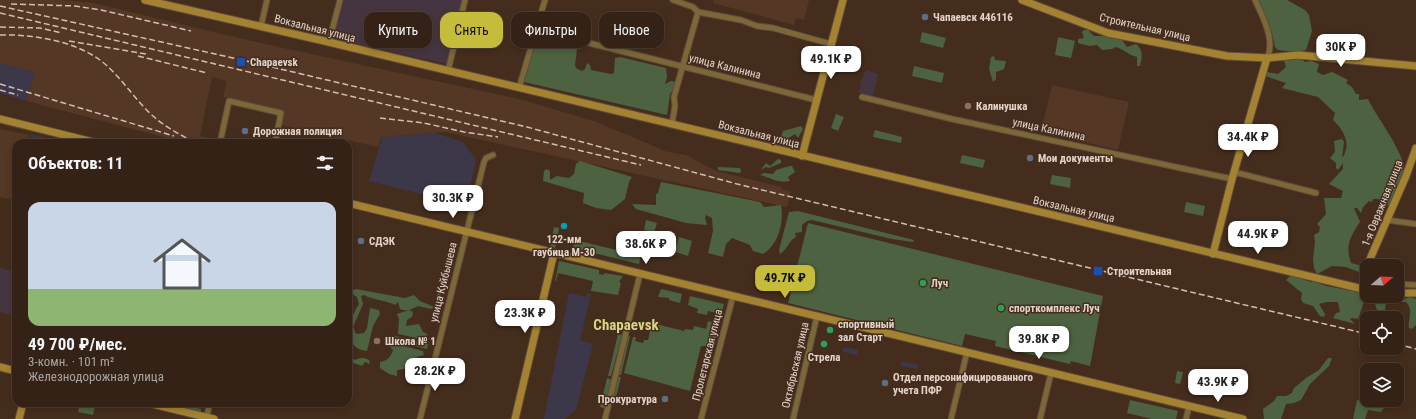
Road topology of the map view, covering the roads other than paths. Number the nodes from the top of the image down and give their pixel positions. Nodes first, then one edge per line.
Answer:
1 (145, 0) edge
2 (267, 0) edge
3 (340, 0) edge
4 (465, 0) edge
5 (545, 0) edge
6 (673, 0) edge
7 (843, 0) edge
8 (1022, 0) edge
9 (1255, 0) edge
10 (542, 12) edge
11 (698, 12) junction
12 (261, 26) junction
13 (329, 42) junction
14 (591, 43) edge
15 (831, 44) junction
16 (532, 48) edge
17 (1266, 58) junction
18 (683, 66) junction
19 (1416, 66) edge
20 (448, 71) junction
21 (519, 88) junction
22 (862, 97) dead end
23 (816, 100) junction
24 (0, 119) edge
25 (672, 124) junction
26 (80, 139) edge
27 (221, 139) edge
28 (276, 139) edge
29 (1416, 148) edge
30 (493, 155) dead end
31 (802, 156) junction
32 (1234, 172) junction
33 (1232, 179) junction
34 (1316, 193) dead end
35 (352, 204) edge
36 (1387, 220) junction
37 (1416, 224) edge
38 (465, 232) junction
39 (554, 253) junction
40 (1213, 254) junction
41 (1370, 259) edge
42 (640, 274) junction
43 (1404, 284) edge
44 (1416, 285) edge
45 (1360, 288) edge
46 (1404, 293) edge
47 (1416, 293) edge
48 (733, 296) junction
49 (817, 316) junction
50 (967, 352) junction
51 (0, 367) edge
52 (12, 370) edge
53 (1051, 373) junction
54 (1189, 406) junction
55 (22, 407) edge
56 (164, 407) edge
57 (209, 407) edge
58 (207, 418) edge
59 (19, 419) edge
60 (214, 419) edge
61 (420, 419) edge
62 (515, 419) edge
63 (605, 419) edge
64 (701, 419) edge
65 (793, 419) edge
66 (951, 419) edge
67 (1040, 419) edge
68 (1186, 419) edge
69 (1243, 419) edge

1 - 12 street, Вокзальная улица
2 - 12 street
3 - 13 street
4 - 20 street
5 - 10 street
6 - 11 street
7 - 15 street
8 - 17 street, Строительная улица
9 - 17 street
11 - 15 street
11 - 18 street
12 - 13 street, Вокзальная улица
13 - 20 street, Вокзальная улица
14 - 18 street, улица Калинина
15 - 23 street
16 - 21 street
17 - 19 street, Строительная улица
17 - 32 street
18 - 23 street, улица Калинина
18 - 25 street
20 - 21 street, Вокзальная улица
21 - 25 street, Вокзальная улица
22 - 33 street, улица Калинина
23 - 31 street
24 - 26 street
25 - 31 street, Вокзальная улица
27 - 28 street
29 - 36 street, 1-я Овражная улица
30 - 38 street, улица Куйбышева
31 - 40 street, Вокзальная улица
32 - 33 street
32 - 34 street
33 - 40 street
35 - 38 street
36 - 37 street
36 - 41 street, 1-я Овражная улица
38 - 39 street
38 - 61 street, улица Куйбышева
39 - 42 street
39 - 62 street
40 - 45 street, Вокзальная улица
42 - 48 street
42 - 63 street
43 - 44 street
46 - 47 street
48 - 49 street
48 - 64 street, Пролетарская улица
49 - 50 street
49 - 65 street, Октябрьская улица
50 - 53 street
50 - 66 street
51 - 52 street
53 - 54 street
53 - 67 street
54 - 68 street
54 - 69 street
55 - 59 street
56 - 58 street
57 - 58 street
58 - 60 street

